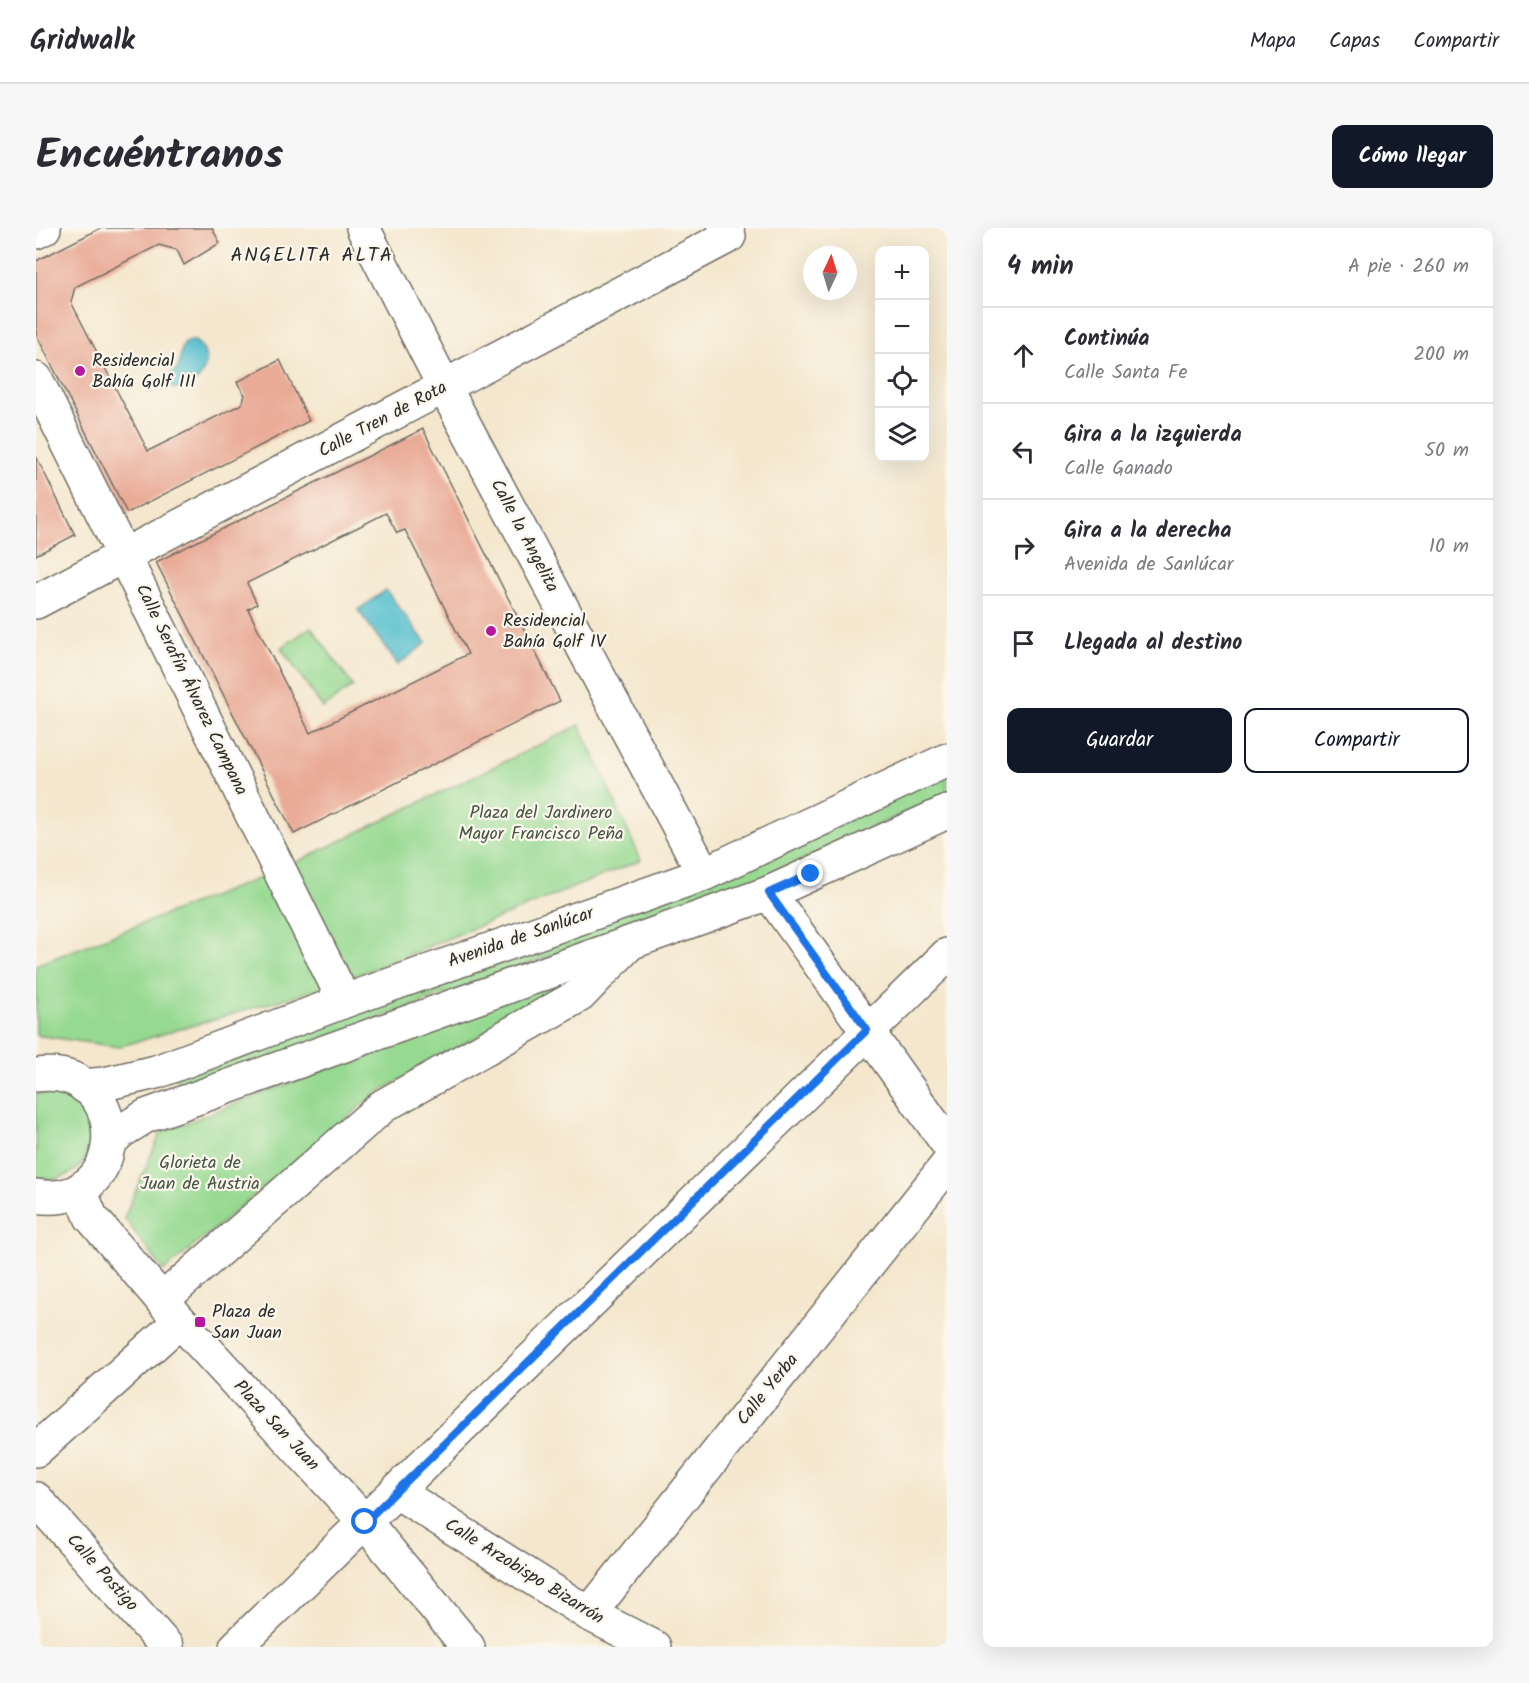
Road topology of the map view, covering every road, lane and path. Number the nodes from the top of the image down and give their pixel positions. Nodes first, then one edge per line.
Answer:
1 (44, 228) edge
2 (363, 228) edge
3 (36, 232) edge
4 (727, 232) edge
5 (36, 379) edge
6 (444, 387) junction
7 (125, 557) junction
8 (36, 602) edge
9 (947, 760) edge
10 (947, 812) edge
11 (704, 874) junction
12 (769, 893) junction
13 (629, 944) junction
14 (947, 955) edge
15 (342, 1002) junction
16 (867, 1030) junction
17 (36, 1075) edge
18 (84, 1086) junction
19 (109, 1143) junction
20 (947, 1143) edge
21 (947, 1165) edge
22 (83, 1187) junction
23 (36, 1196) edge
24 (171, 1311) junction
25 (36, 1450) edge
26 (397, 1492) junction
27 (36, 1499) edge
28 (369, 1526) junction
29 (590, 1614) junction
30 (167, 1647) edge
31 (236, 1647) edge
32 (468, 1647) edge
33 (654, 1647) edge

1 - 3 street
2 - 6 street, Calle la Angelita
4 - 6 street, Calle Tren de Rota
5 - 7 street, Calle Serafín Álvarez Campana
6 - 7 street, Calle Tren de Rota
6 - 11 street, Calle la Angelita
7 - 8 street, Calle Tren de Rota
7 - 15 street, Calle Serafín Álvarez Campana
9 - 11 street, Avenida de Sanlúcar
10 - 12 street
11 - 15 street, Avenida de Sanlúcar
12 - 13 street
12 - 16 street
13 - 19 street
13 - 24 street
14 - 16 street
15 - 18 street, Avenida de Sanlúcar
16 - 20 street
16 - 26 street
17 - 18 street
18 - 19 street
19 - 22 street
21 - 29 street, Calle Yerba
22 - 23 street
22 - 24 street, Plaza San Juan
24 - 25 street
24 - 28 street, Plaza San Juan
26 - 28 street
26 - 29 street, Calle Arzobispo Bizarrón
27 - 30 street, Calle Postigo
28 - 31 street
28 - 32 street, Plaza San Juan
29 - 33 street, Calle Arzobispo Bizarrón

